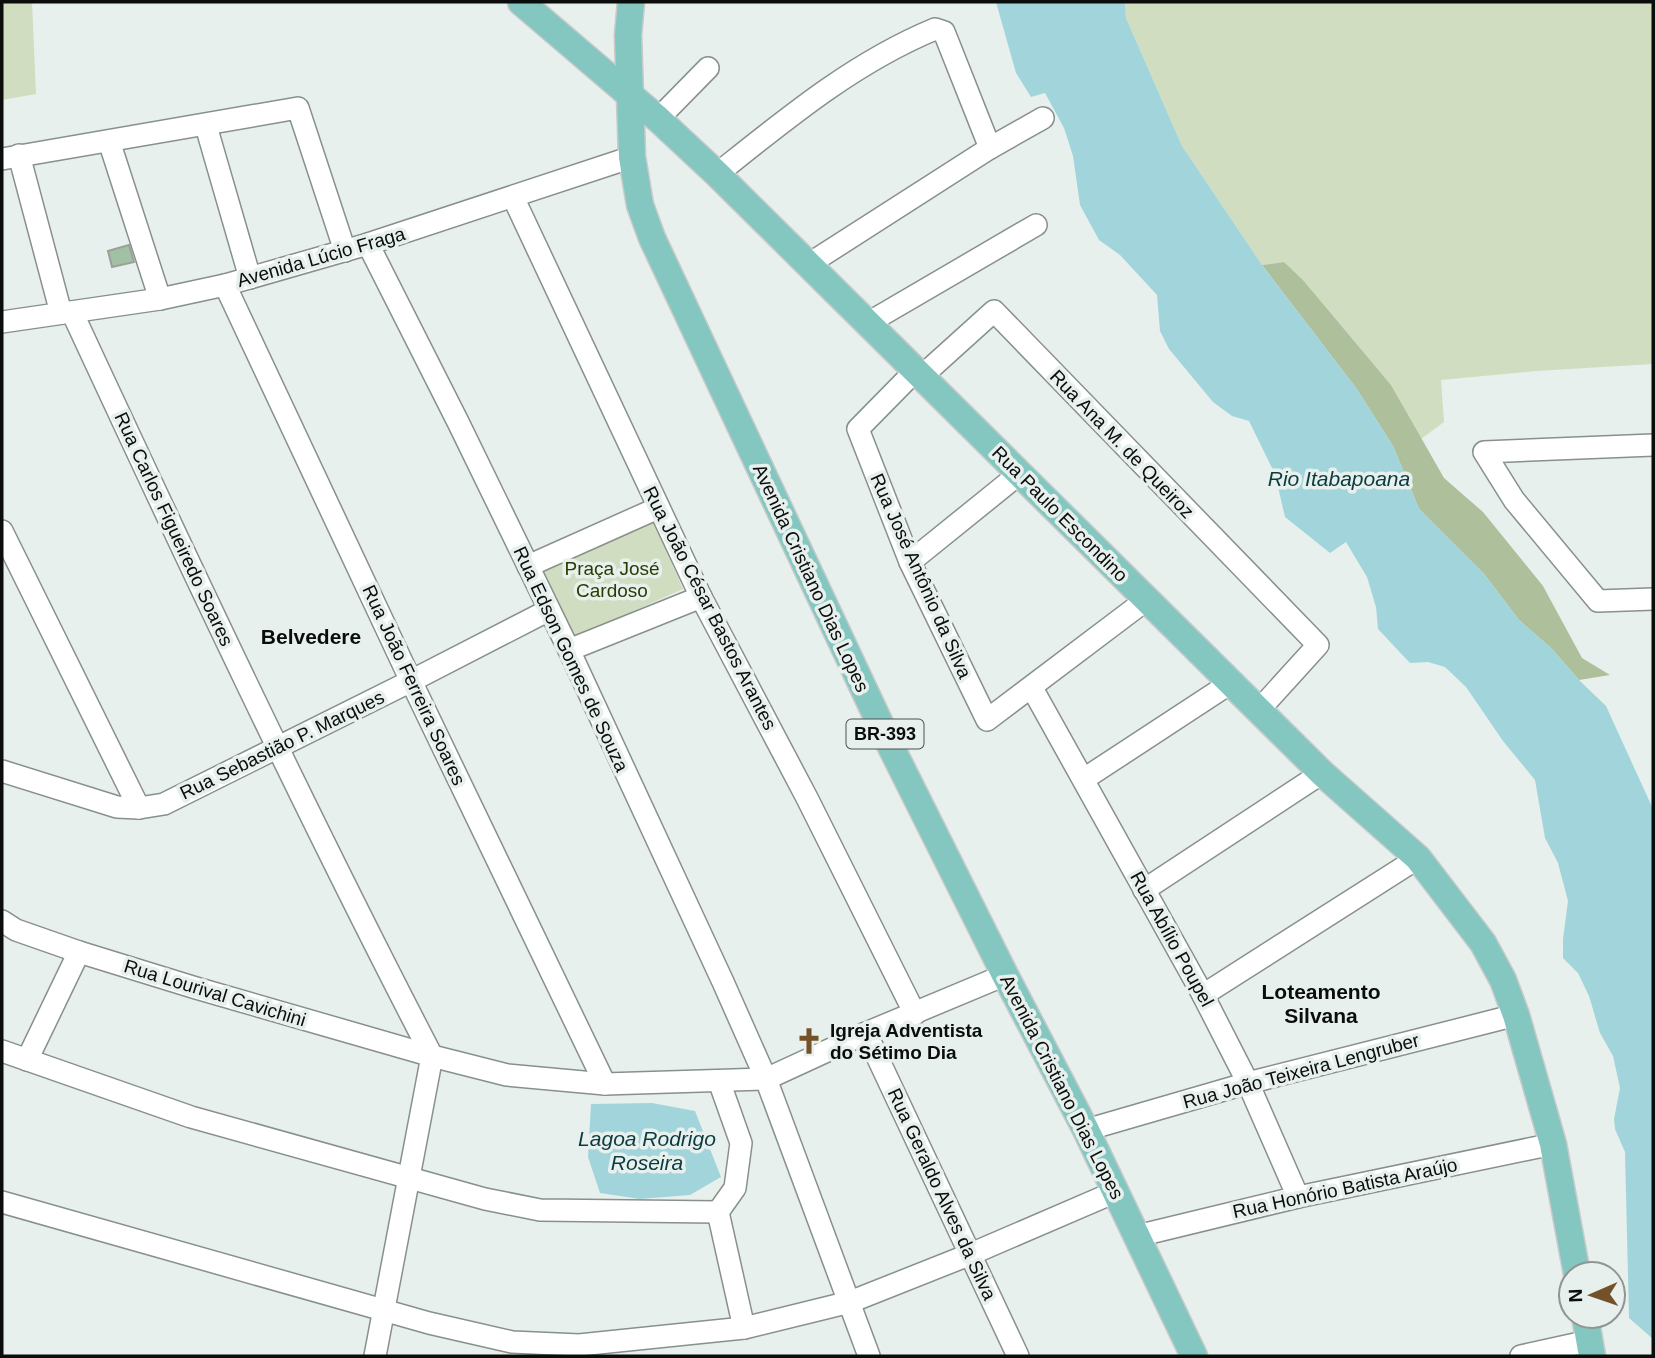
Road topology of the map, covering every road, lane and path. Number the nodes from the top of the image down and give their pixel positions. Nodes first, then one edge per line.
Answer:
1 (521, 2) edge
2 (631, 2) edge
3 (708, 68) dead end
4 (628, 93) junction
5 (1043, 118) dead end
6 (659, 120) junction
7 (206, 126) junction
8 (109, 141) junction
9 (990, 148) junction
10 (11, 157) edge
11 (632, 157) junction
12 (717, 174) junction
13 (513, 197) junction
14 (1036, 225) dead end
15 (368, 244) junction
16 (345, 251) junction
17 (809, 264) junction
18 (250, 278) junction
19 (225, 285) junction
20 (160, 299) junction
21 (66, 313) junction
22 (2, 322) edge
23 (868, 323) junction
24 (919, 373) junction
25 (1653, 445) edge
26 (1019, 474) junction
27 (658, 508) junction
28 (2, 531) edge
29 (910, 562) junction
30 (528, 566) junction
31 (701, 597) junction
32 (1653, 599) edge
33 (1146, 600) junction
34 (549, 610) junction
35 (569, 650) junction
36 (411, 681) junction
37 (1232, 682) junction
38 (1032, 688) junction
39 (1260, 709) junction
40 (276, 747) junction
41 (2, 771) edge
42 (1322, 773) junction
43 (1084, 779) junction
44 (139, 808) junction
45 (1418, 858) junction
46 (1144, 890) junction
47 (2, 920) edge
48 (79, 952) junction
49 (1005, 975) junction
50 (1203, 995) junction
51 (915, 1014) junction
52 (1516, 1015) junction
53 (866, 1033) junction
54 (2, 1051) edge
55 (432, 1056) junction
56 (27, 1060) junction
57 (766, 1079) junction
58 (719, 1081) junction
59 (1248, 1083) junction
60 (605, 1084) junction
61 (1086, 1130) junction
62 (1553, 1144) junction
63 (409, 1178) junction
64 (1115, 1192) junction
65 (1298, 1197) junction
66 (2, 1202) edge
67 (718, 1212) junction
68 (1138, 1236) junction
69 (971, 1254) junction
70 (1574, 1260) edge
71 (850, 1302) junction
72 (384, 1310) junction
73 (744, 1328) junction
74 (1589, 1338) edge
75 (375, 1356) edge
76 (869, 1356) edge
77 (1018, 1356) edge
78 (1194, 1356) edge
79 (1521, 1356) edge

1 - 4 main road, Rua Paulo Escondino
2 - 4 main road, Avenida Cristiano Dias Lopes
3 - 6 street
4 - 6 main road, Rua Paulo Escondino
4 - 11 main road, Avenida Cristiano Dias Lopes / BR-393
5 - 9 street
6 - 12 main road, Rua Paulo Escondino
7 - 8 street
7 - 16 street
7 - 18 street
8 - 10 street
8 - 20 street
9 - 12 street
9 - 17 street
10 - 21 street, Rua Carlos Figueiredo Soares
11 - 13 street, Avenida Lúcio Fraga
11 - 49 main road, Avenida Cristiano Dias Lopes / BR-393
12 - 17 main road, Rua Paulo Escondino
13 - 15 street, Avenida Lúcio Fraga
13 - 27 street, Rua João César Bastos Arantes
14 - 23 street
15 - 16 street, Avenida Lúcio Fraga
15 - 30 street, Rua Edson Gomes de Souza
16 - 18 street, Avenida Lúcio Fraga
17 - 23 main road, Rua Paulo Escondino
18 - 19 street, Avenida Lúcio Fraga
19 - 20 street, Avenida Lúcio Fraga
19 - 36 street, Rua João Ferreira Soares
20 - 21 street, Avenida Lúcio Fraga
21 - 22 street, Avenida Lúcio Fraga
21 - 40 street, Rua Carlos Figueiredo Soares
23 - 24 main road, Rua Paulo Escondino
24 - 26 main road, Rua Paulo Escondino
24 - 29 street, Rua José Antônio da Silva
24 - 39 street, Rua Ana M. de Queiroz
25 - 32 street
26 - 29 street
26 - 33 main road, Rua Paulo Escondino
27 - 30 street
27 - 31 street, Rua João César Bastos Arantes
28 - 44 street
29 - 38 street, Rua José Antônio da Silva
30 - 34 street, Rua Edson Gomes de Souza
31 - 35 street
31 - 51 street, Rua João César Bastos Arantes
33 - 37 main road, Rua Paulo Escondino
33 - 38 street
34 - 35 street, Rua Edson Gomes de Souza
34 - 36 street, Rua Sebastião P. Marques
35 - 57 street, Rua Edson Gomes de Souza
36 - 40 street, Rua Sebastião P. Marques
36 - 60 street, Rua João Ferreira Soares
37 - 39 main road, Rua Paulo Escondino
37 - 43 street
38 - 43 street, Rua Abílio Poupel
39 - 42 main road, Rua Paulo Escondino
40 - 44 street, Rua Sebastião P. Marques
40 - 55 street, Rua Carlos Figueiredo Soares
41 - 44 street, Rua Sebastião P. Marques
42 - 45 main road, Rua Paulo Escondino
42 - 46 street
43 - 46 street, Rua Abílio Poupel
45 - 50 street
45 - 52 main road, Rua Paulo Escondino
46 - 50 street, Rua Abílio Poupel
47 - 48 street, Rua Lourival Cavichini
48 - 55 street, Rua Lourival Cavichini
48 - 56 street
49 - 51 street
49 - 61 main road, Avenida Cristiano Dias Lopes / BR-393
50 - 59 street, Rua Abílio Poupel
51 - 53 street
52 - 59 street, Rua João Teixeira Lengruber
52 - 62 main road, Rua Paulo Escondino
53 - 57 street
53 - 69 street, Rua Geraldo Alves da Silva
54 - 56 street
55 - 60 street, Rua Lourival Cavichini
55 - 63 street
56 - 63 street
57 - 58 street, Rua Lourival Cavichini
57 - 71 street, Rua Edson Gomes de Souza
58 - 60 street, Rua Lourival Cavichini
58 - 67 street
59 - 61 street, Rua João Teixeira Lengruber
59 - 65 street, Rua Abílio Poupel
61 - 64 main road, Avenida Cristiano Dias Lopes / BR-393
62 - 65 street, Rua Honório Batista Araújo
62 - 70 main road, Rua Paulo Escondino
63 - 67 street
63 - 72 street
64 - 68 main road, Avenida Cristiano Dias Lopes / BR-393
64 - 69 street
65 - 68 street, Rua Honório Batista Araújo
66 - 72 street
67 - 73 street
68 - 78 main road, Avenida Cristiano Dias Lopes / BR-393
69 - 71 street
69 - 77 street, Rua Geraldo Alves da Silva
71 - 73 street
71 - 76 street, Rua Edson Gomes de Souza
72 - 73 street
72 - 75 street
74 - 79 street

